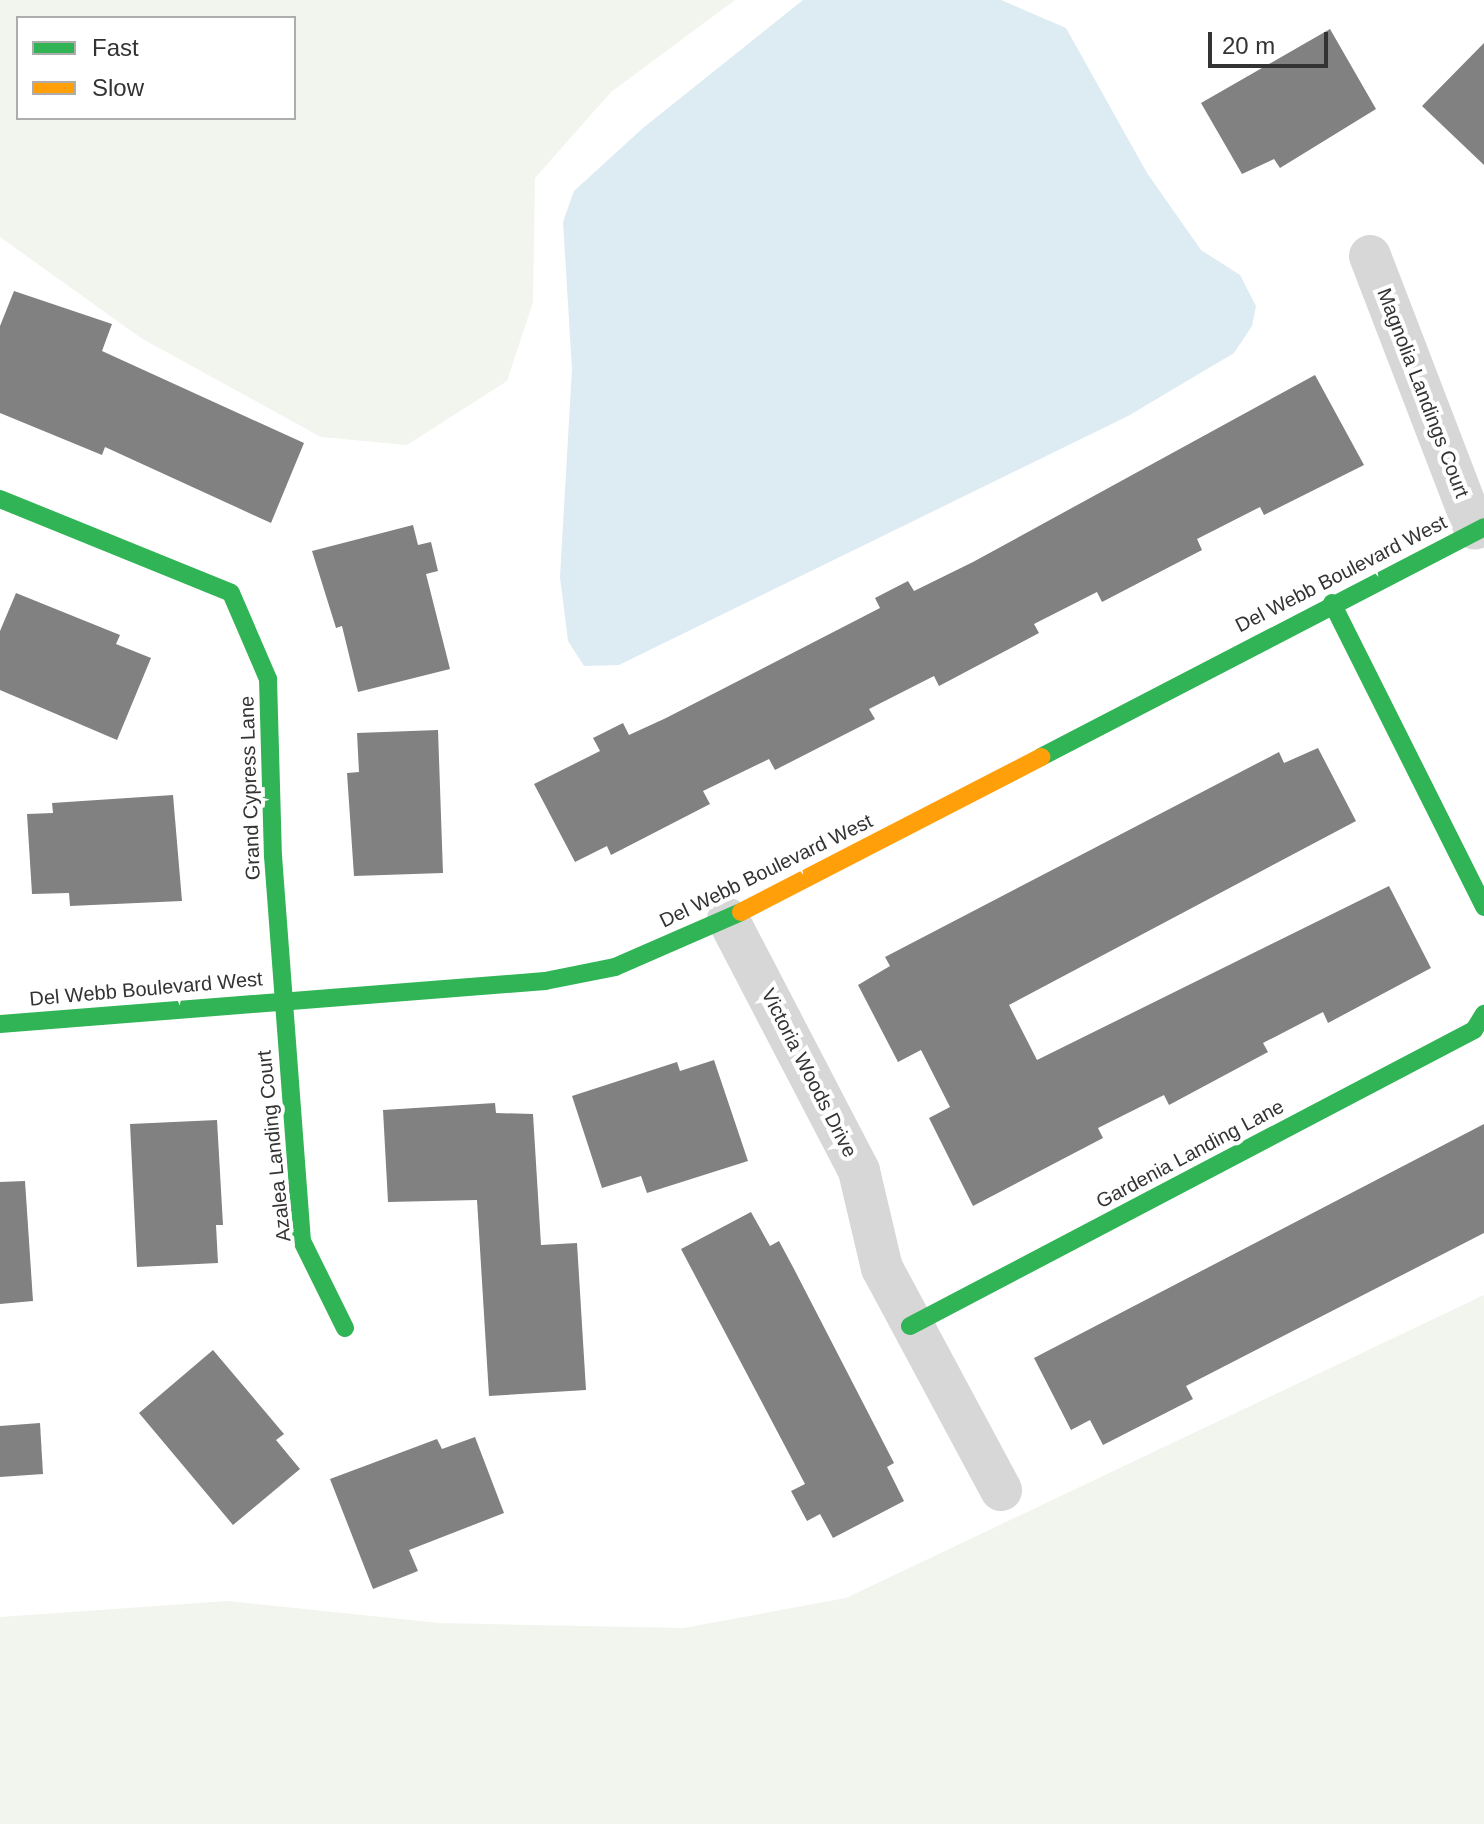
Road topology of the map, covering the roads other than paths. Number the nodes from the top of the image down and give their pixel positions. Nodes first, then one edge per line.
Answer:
1 (1370, 256) dead end
2 (0, 499) edge
3 (1480, 528) edge
4 (1332, 603) junction
5 (1484, 907) edge
6 (728, 919) junction
7 (282, 999) junction
8 (1484, 1014) edge
9 (0, 1024) edge
10 (910, 1326) junction
11 (345, 1328) dead end
12 (1001, 1490) dead end

1 - 3 street, Magnolia Landings Court
2 - 7 street, Grand Cypress Lane
3 - 4 street, Del Webb Boulevard West
4 - 5 street
4 - 6 street, Del Webb Boulevard West
6 - 7 street, Del Webb Boulevard West
6 - 10 street, Victoria Woods Drive
7 - 9 street, Del Webb Boulevard West
7 - 11 street, Azalea Landing Court
8 - 10 street, Gardenia Landing Lane
10 - 12 street, Victoria Woods Drive

